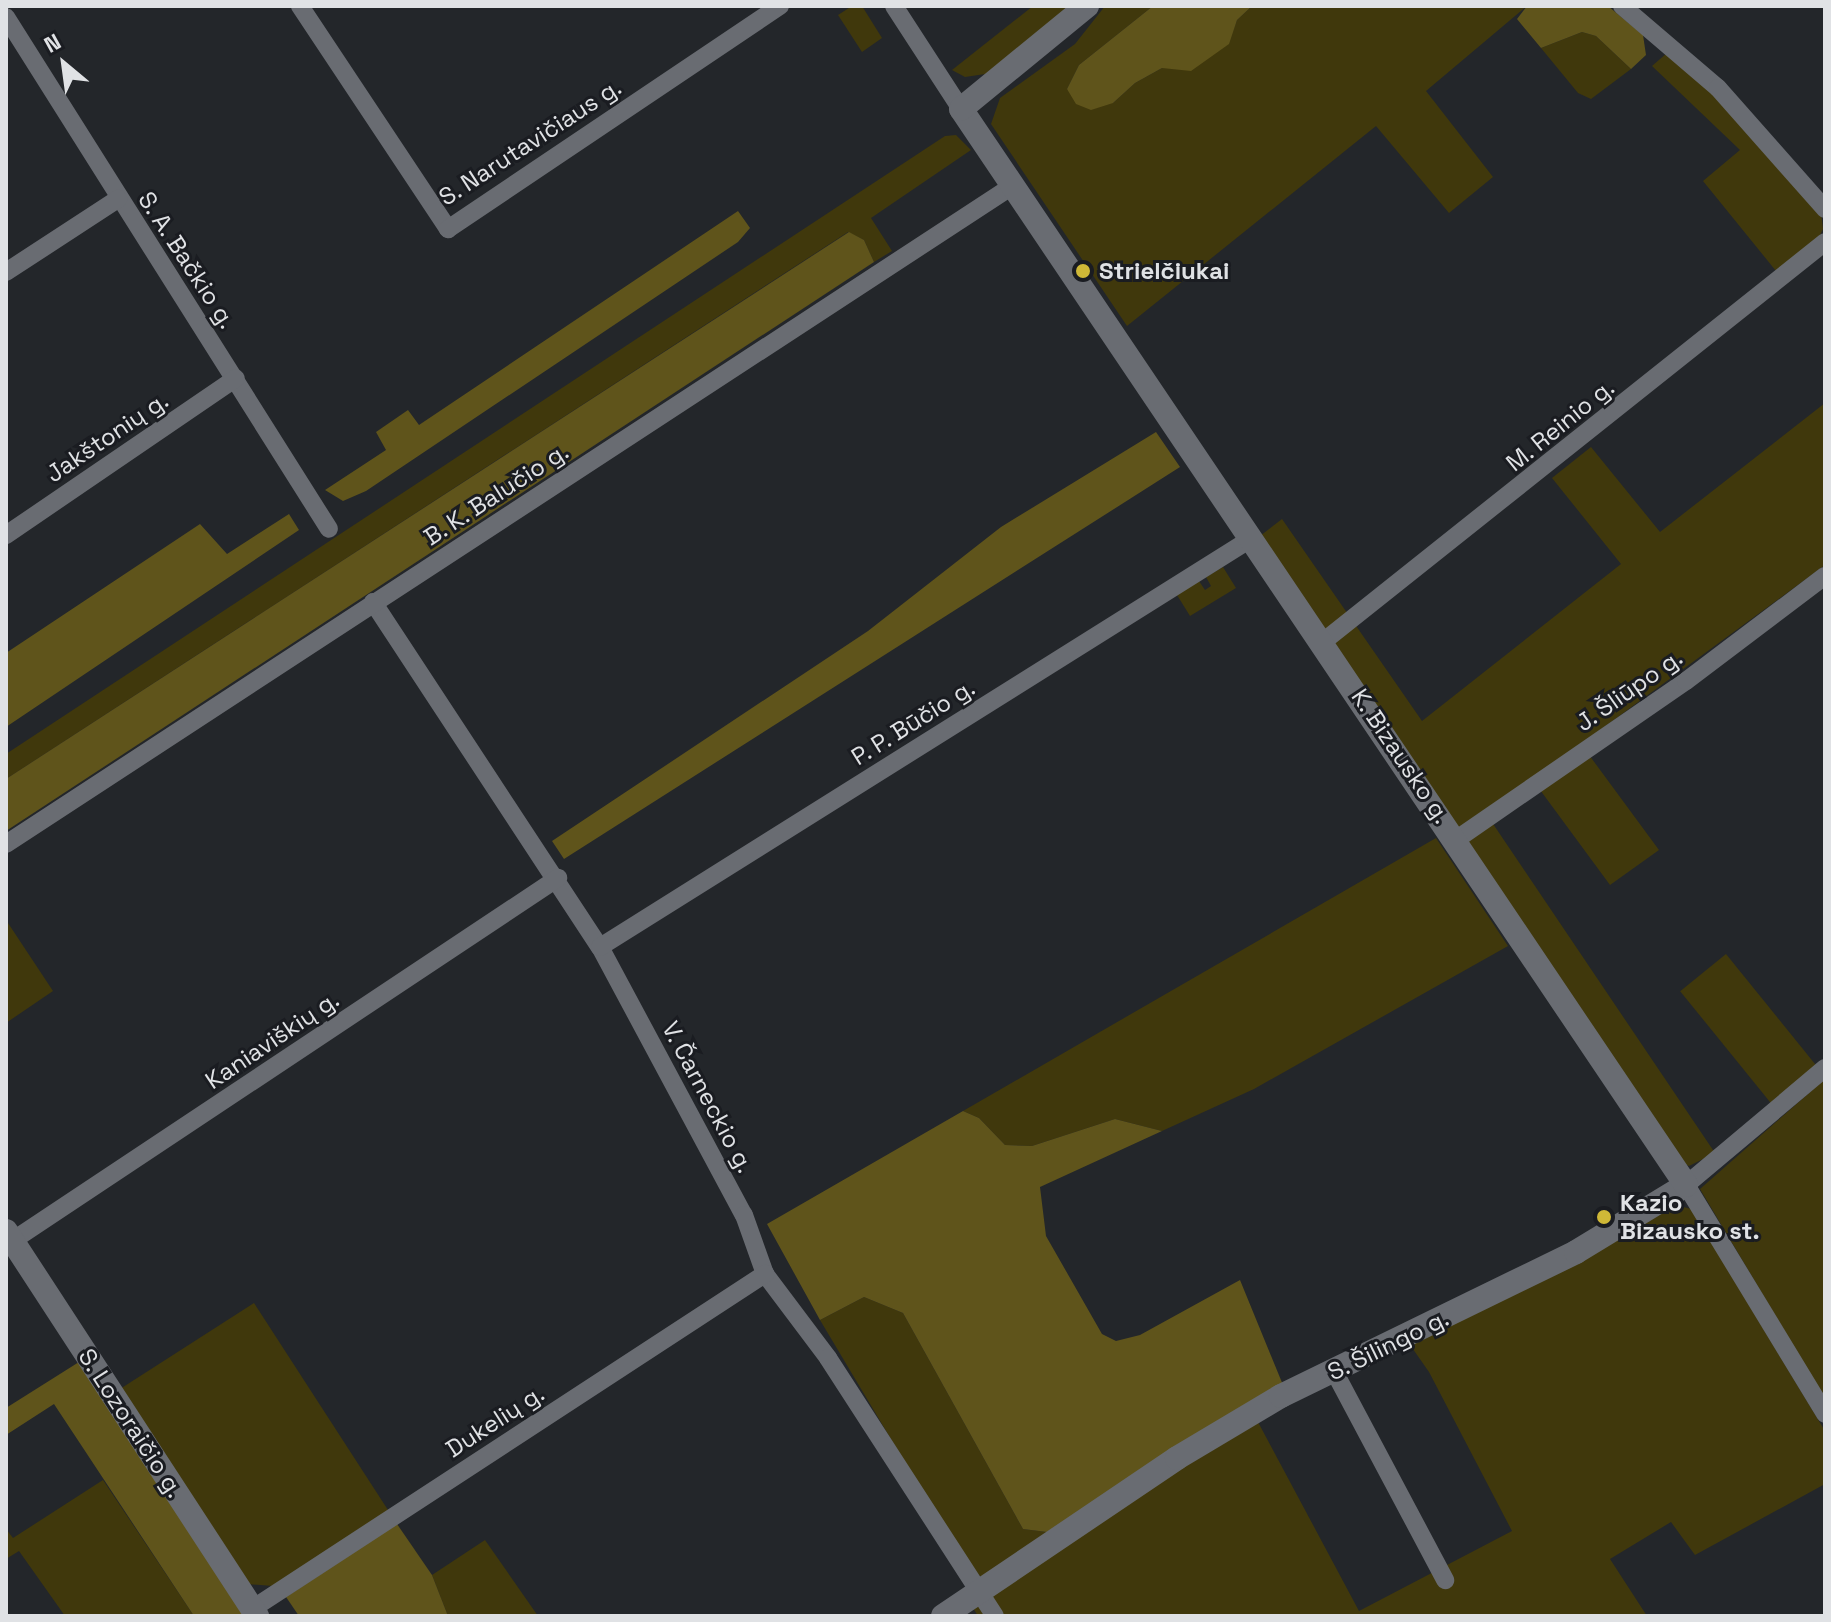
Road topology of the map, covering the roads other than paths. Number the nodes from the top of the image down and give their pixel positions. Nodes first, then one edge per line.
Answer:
1 (19, 6) edge
2 (300, 6) edge
3 (780, 6) edge
4 (894, 6) edge
5 (1087, 6) edge
6 (1622, 6) edge
7 (6, 16) edge
8 (961, 109) junction
9 (1014, 185) junction
10 (118, 199) junction
11 (1825, 209) edge
12 (1825, 242) edge
13 (6, 272) edge
14 (236, 378) junction
15 (329, 529) dead end
16 (6, 535) edge
17 (1252, 538) junction
18 (1825, 576) edge
19 (373, 602) junction
20 (1324, 641) junction
21 (1457, 839) junction
22 (6, 844) edge
23 (558, 878) junction
24 (600, 947) junction
25 (1825, 1068) edge
26 (1686, 1185) junction
27 (9, 1236) edge
28 (765, 1274) junction
29 (1334, 1371) junction
30 (1825, 1414) edge
31 (1445, 1580) dead end
32 (976, 1593) junction
33 (254, 1612) edge
34 (943, 1616) edge
35 (995, 1616) edge

1 - 7 street
2 - 3 street, S. Narutavičiaus g.
4 - 8 street
5 - 8 street
6 - 11 street
7 - 10 street, S. A. Bačkio g.
8 - 9 street, K. Bizausko g.
9 - 17 street, K. Bizausko g.
9 - 19 street, B. K. Balučio g.
10 - 13 street
10 - 14 street, S. A. Bačkio g.
12 - 20 street, M. Reinio g.
14 - 15 street, S. A. Bačkio g.
14 - 16 street, Jakštonių g.
17 - 20 street, K. Bizausko g.
17 - 24 street, P. P. Būčio g.
18 - 21 street, J. Šliūpo g.
19 - 22 street, B. K. Balučio g.
19 - 23 street, V. Čarneckio g.
20 - 21 street, K. Bizausko g.
21 - 26 street, K. Bizausko g.
23 - 24 street, V. Čarneckio g.
23 - 27 street, Kaniaviškių g.
24 - 28 street, V. Čarneckio g.
25 - 26 street, S. Šilingo g.
26 - 29 street, S. Šilingo g.
26 - 30 street, K. Bizausko g.
27 - 33 street, S. Lozoraičio g.
28 - 32 street, V. Čarneckio g.
28 - 33 street, Dukelių g.
29 - 31 street
29 - 32 street, S. Šilingo g.
32 - 34 street, S. Šilingo g.
32 - 35 street, V. Čarneckio g.

